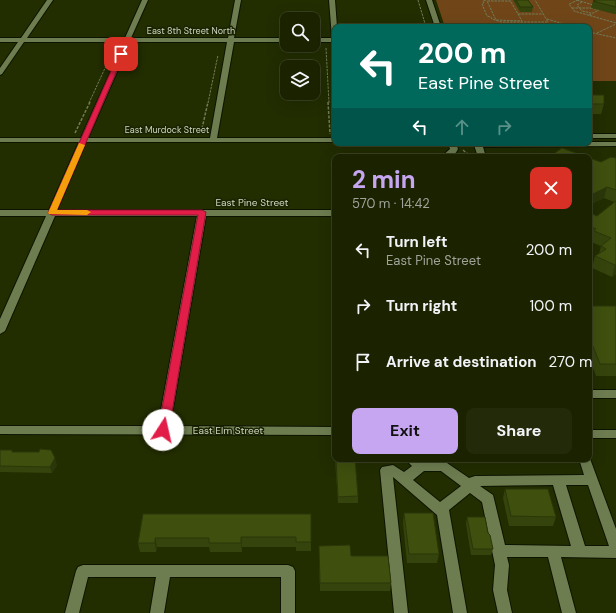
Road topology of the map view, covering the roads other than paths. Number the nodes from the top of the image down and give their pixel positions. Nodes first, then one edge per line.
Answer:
1 (50, 0) edge
2 (145, 0) edge
3 (238, 0) edge
4 (332, 0) edge
5 (429, 0) edge
6 (334, 24) edge
7 (437, 24) edge
8 (0, 40) edge
9 (22, 40) junction
10 (127, 40) junction
11 (231, 40) junction
12 (280, 40) edge
13 (320, 40) edge
14 (332, 40) edge
15 (0, 72) edge
16 (592, 136) edge
17 (616, 136) edge
18 (332, 137) edge
19 (0, 140) edge
20 (84, 140) junction
21 (213, 140) junction
22 (592, 144) edge
23 (616, 144) edge
24 (577, 146) edge
25 (581, 154) edge
26 (202, 212) junction
27 (0, 213) edge
28 (52, 213) junction
29 (332, 213) edge
30 (0, 332) edge
31 (592, 394) edge
32 (616, 394) edge
33 (0, 430) edge
34 (163, 430) junction
35 (332, 431) edge
36 (592, 434) edge
37 (616, 434) edge
38 (416, 462) edge
39 (586, 462) edge
40 (404, 479) junction
41 (558, 480) junction
42 (592, 480) junction
43 (470, 485) junction
44 (440, 510) junction
45 (613, 531) edge
46 (616, 548) edge
47 (499, 552) junction
48 (553, 552) junction
49 (580, 552) junction
50 (616, 552) edge
51 (164, 571) junction
52 (72, 613) edge
53 (157, 613) edge
54 (288, 613) edge
55 (401, 613) edge
56 (460, 613) edge
57 (505, 613) edge
58 (569, 613) edge

1 - 9 street
2 - 10 street
3 - 11 street
4 - 6 street
5 - 7 street
8 - 9 street, East 8th Street North
9 - 10 street, East 8th Street North
9 - 15 street
10 - 11 street, East 8th Street North
10 - 20 street
11 - 12 street, East 8th Street North
11 - 21 street
13 - 14 street
16 - 17 street
18 - 21 street, East Murdock Street
19 - 20 street, East Murdock Street
20 - 21 street, East Murdock Street
20 - 28 street
22 - 23 street
24 - 25 street
26 - 28 street, East Pine Street
26 - 29 street, East Pine Street
26 - 34 street
27 - 28 street, East Pine Street
28 - 30 street
31 - 32 street
33 - 34 street, East Elm Street
34 - 35 street, East Elm Street
36 - 37 street
38 - 40 street
38 - 43 street
39 - 42 street
40 - 44 street
40 - 55 street
41 - 42 street
41 - 43 street
41 - 49 street
42 - 45 street
43 - 44 street
43 - 47 street
44 - 56 street
45 - 46 street
47 - 48 street
47 - 57 street
48 - 49 street
48 - 58 street
49 - 50 street
51 - 52 street
51 - 53 street
51 - 54 street

